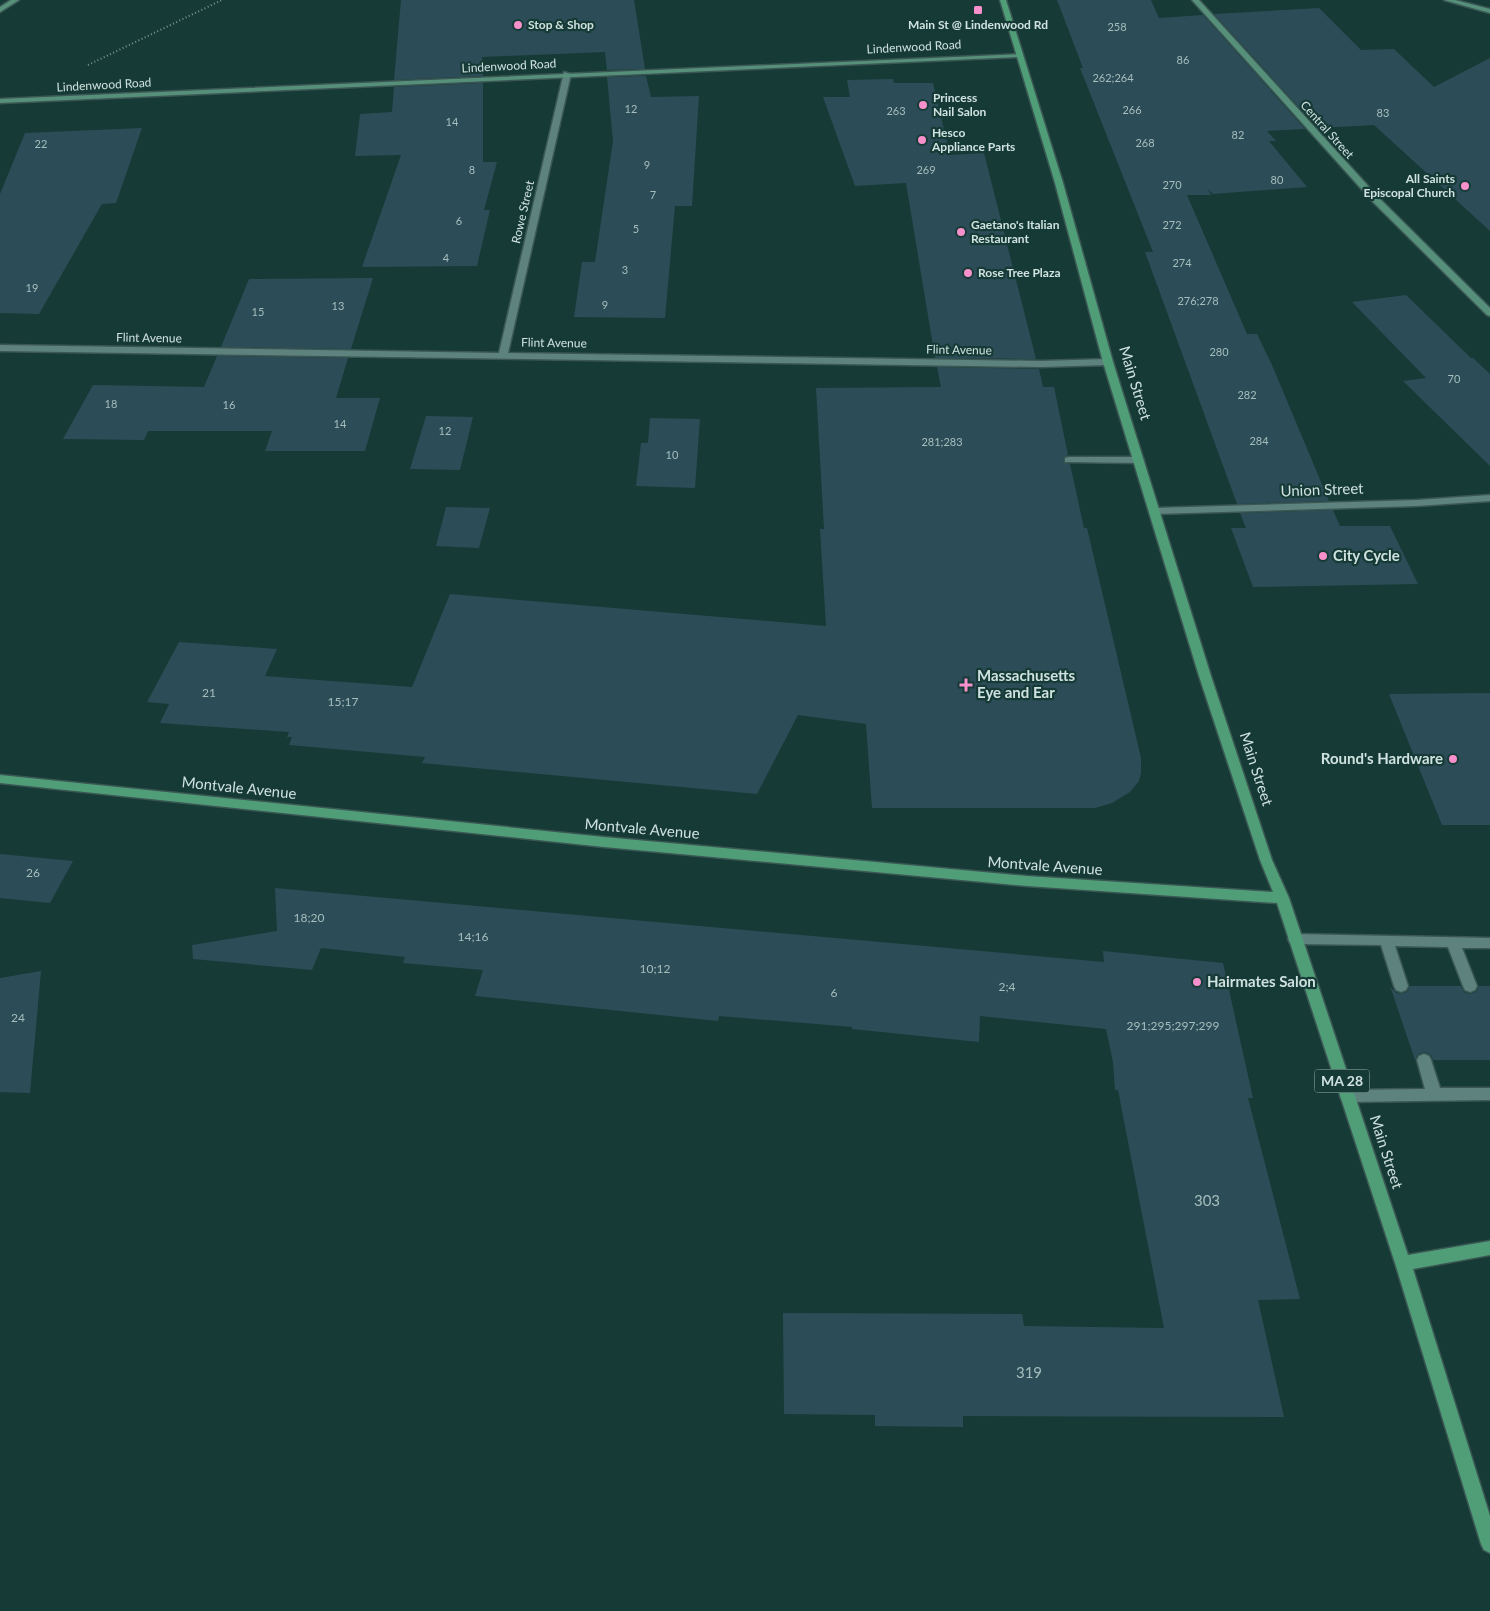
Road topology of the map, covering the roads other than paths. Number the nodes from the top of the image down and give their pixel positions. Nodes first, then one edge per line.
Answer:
1 (16, 0) edge
2 (1003, 0) edge
3 (1195, 0) edge
4 (1447, 0) edge
5 (0, 10) edge
6 (1490, 11) edge
7 (1019, 55) junction
8 (567, 74) junction
9 (0, 101) edge
10 (1490, 313) edge
11 (0, 348) edge
12 (503, 355) junction
13 (1108, 362) junction
14 (1069, 460) dead end
15 (1139, 460) junction
16 (1490, 498) edge
17 (1155, 511) junction
18 (0, 779) edge
19 (1282, 898) junction
20 (1295, 939) junction
21 (1386, 940) junction
22 (1453, 942) junction
23 (1490, 942) edge
24 (1401, 986) dead end
25 (1470, 986) dead end
26 (1424, 1060) dead end
27 (1434, 1094) junction
28 (1490, 1094) edge
29 (1347, 1096) junction
30 (1490, 1248) edge
31 (1403, 1263) junction
32 (1490, 1544) edge

1 - 5 street
2 - 7 main road, Main Street / MA 28
3 - 10 street, Central Street
4 - 6 street
7 - 8 street, Lindenwood Road
7 - 13 main road, Main Street / MA 28
8 - 9 street, Lindenwood Road
8 - 12 street, Rowe Street
11 - 12 street, Flint Avenue
12 - 13 street, Flint Avenue
13 - 15 main road, Main Street / MA 28
14 - 15 street
15 - 17 main road, Main Street / MA 28
16 - 17 street, Union Street
17 - 19 main road, Main Street / MA 28
18 - 19 main road, Montvale Avenue
19 - 20 main road, Main Street / MA 28
20 - 21 street
20 - 29 main road, Main Street / MA 28
21 - 22 street
21 - 24 street
22 - 23 street
22 - 25 street
26 - 27 street
27 - 28 street
27 - 29 street
29 - 31 main road, Main Street / MA 28
30 - 31 main road
31 - 32 main road, Main Street / MA 28

